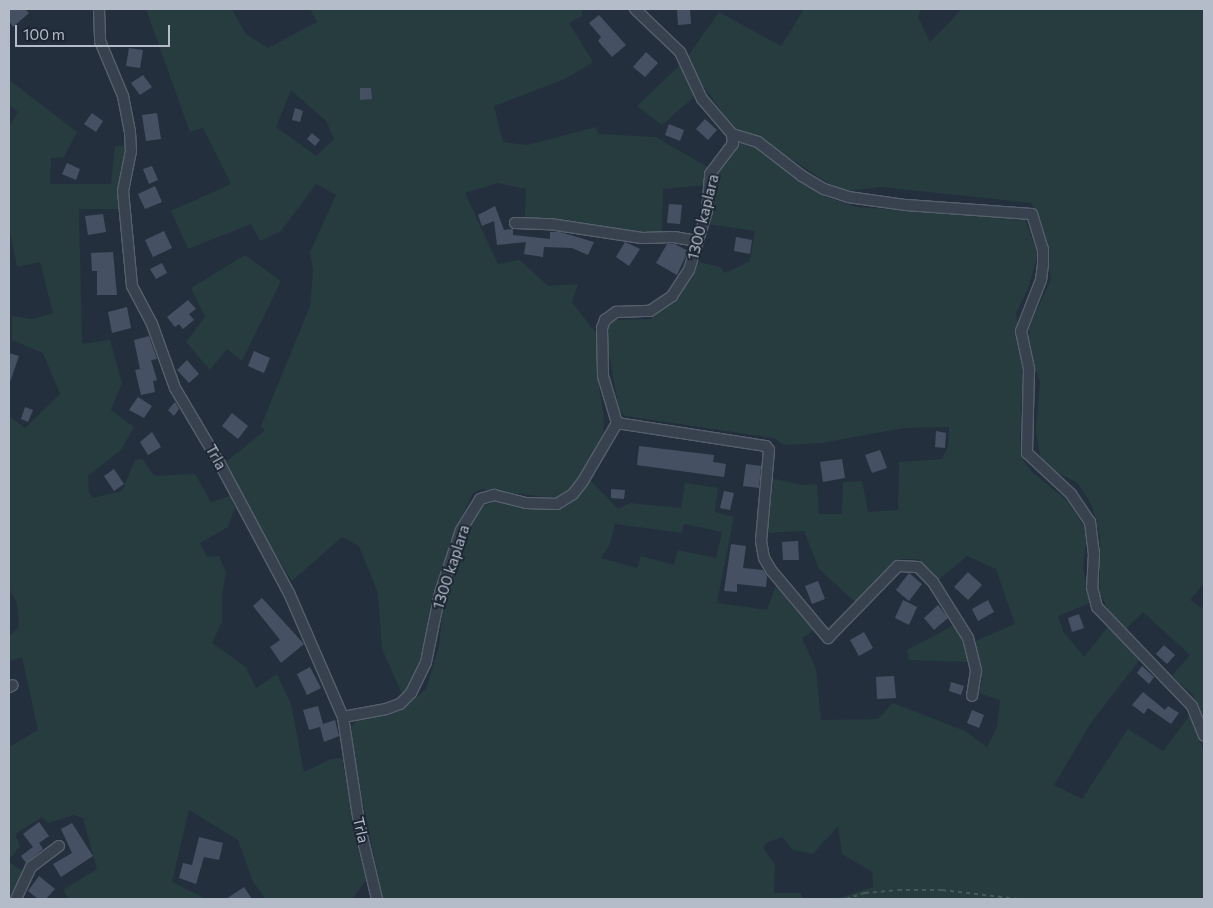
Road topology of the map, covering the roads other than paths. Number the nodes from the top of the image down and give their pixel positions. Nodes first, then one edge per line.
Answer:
1 (98, 9) edge
2 (635, 9) edge
3 (732, 134) junction
4 (515, 223) dead end
5 (697, 241) junction
6 (617, 423) junction
7 (972, 696) dead end
8 (343, 717) junction
9 (1204, 736) edge
10 (59, 846) dead end
11 (16, 899) edge
12 (378, 899) edge

1 - 8 street, Trla
2 - 3 street
3 - 5 street, 1300 kaplara
3 - 9 street
4 - 5 street
5 - 6 street, 1300 kaplara
6 - 7 street
6 - 8 street, 1300 kaplara
8 - 12 street, Trla
10 - 11 street

